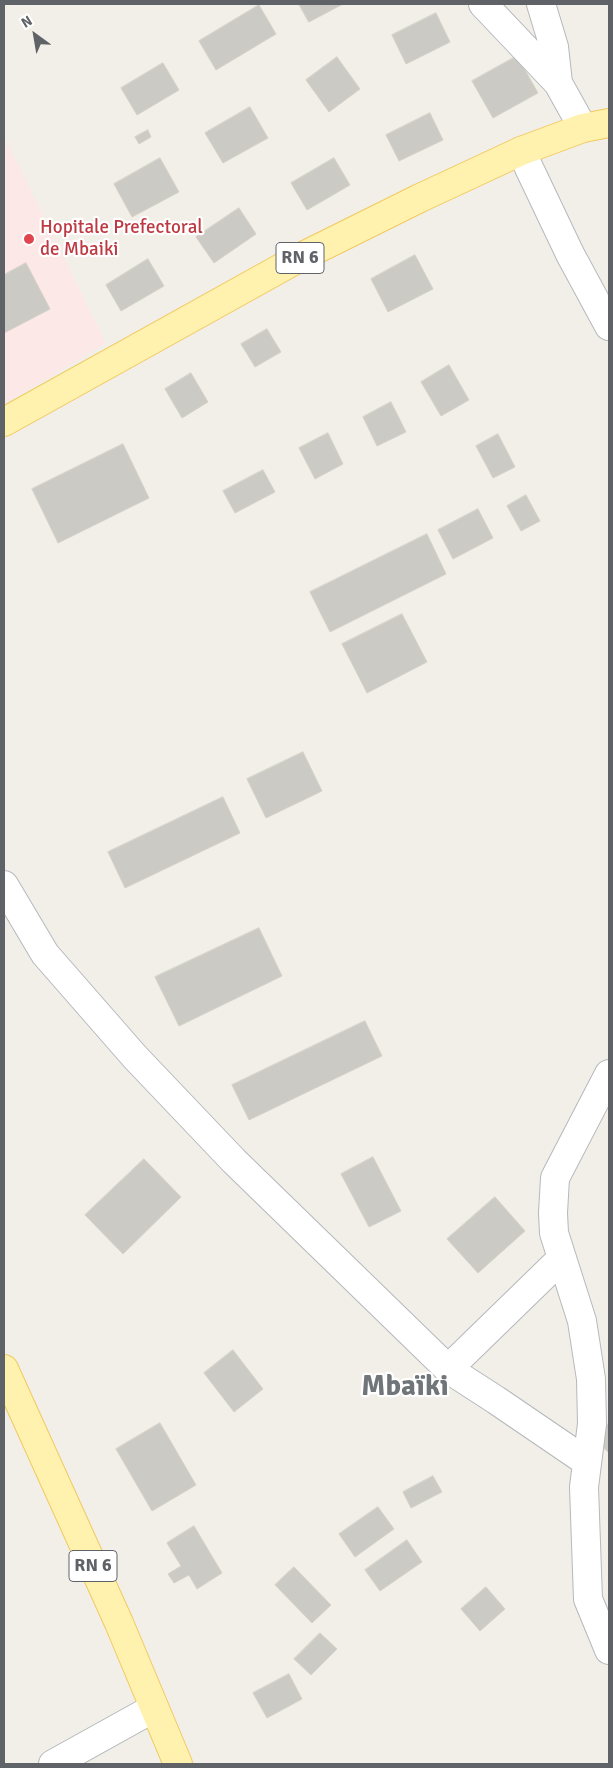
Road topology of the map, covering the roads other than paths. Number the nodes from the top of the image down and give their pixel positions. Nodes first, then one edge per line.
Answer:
1 (483, 4) edge
2 (541, 4) edge
3 (558, 82) junction
4 (609, 123) edge
5 (583, 128) junction
6 (521, 151) junction
7 (609, 326) edge
8 (4, 422) edge
9 (4, 886) edge
10 (609, 1074) edge
11 (562, 1258) junction
12 (4, 1369) edge
13 (448, 1369) junction
14 (587, 1462) junction
15 (609, 1650) edge
16 (154, 1708) junction
17 (53, 1764) edge
18 (178, 1764) edge

1 - 3 street
2 - 3 street
3 - 5 street
4 - 5 main road, RN 6
5 - 6 main road, RN 6
6 - 7 street
6 - 8 main road, RN 6
9 - 13 street
10 - 11 street
11 - 13 street
11 - 14 street
12 - 16 main road, RN 6
13 - 14 street
14 - 15 street
16 - 17 street
16 - 18 main road, RN 6

